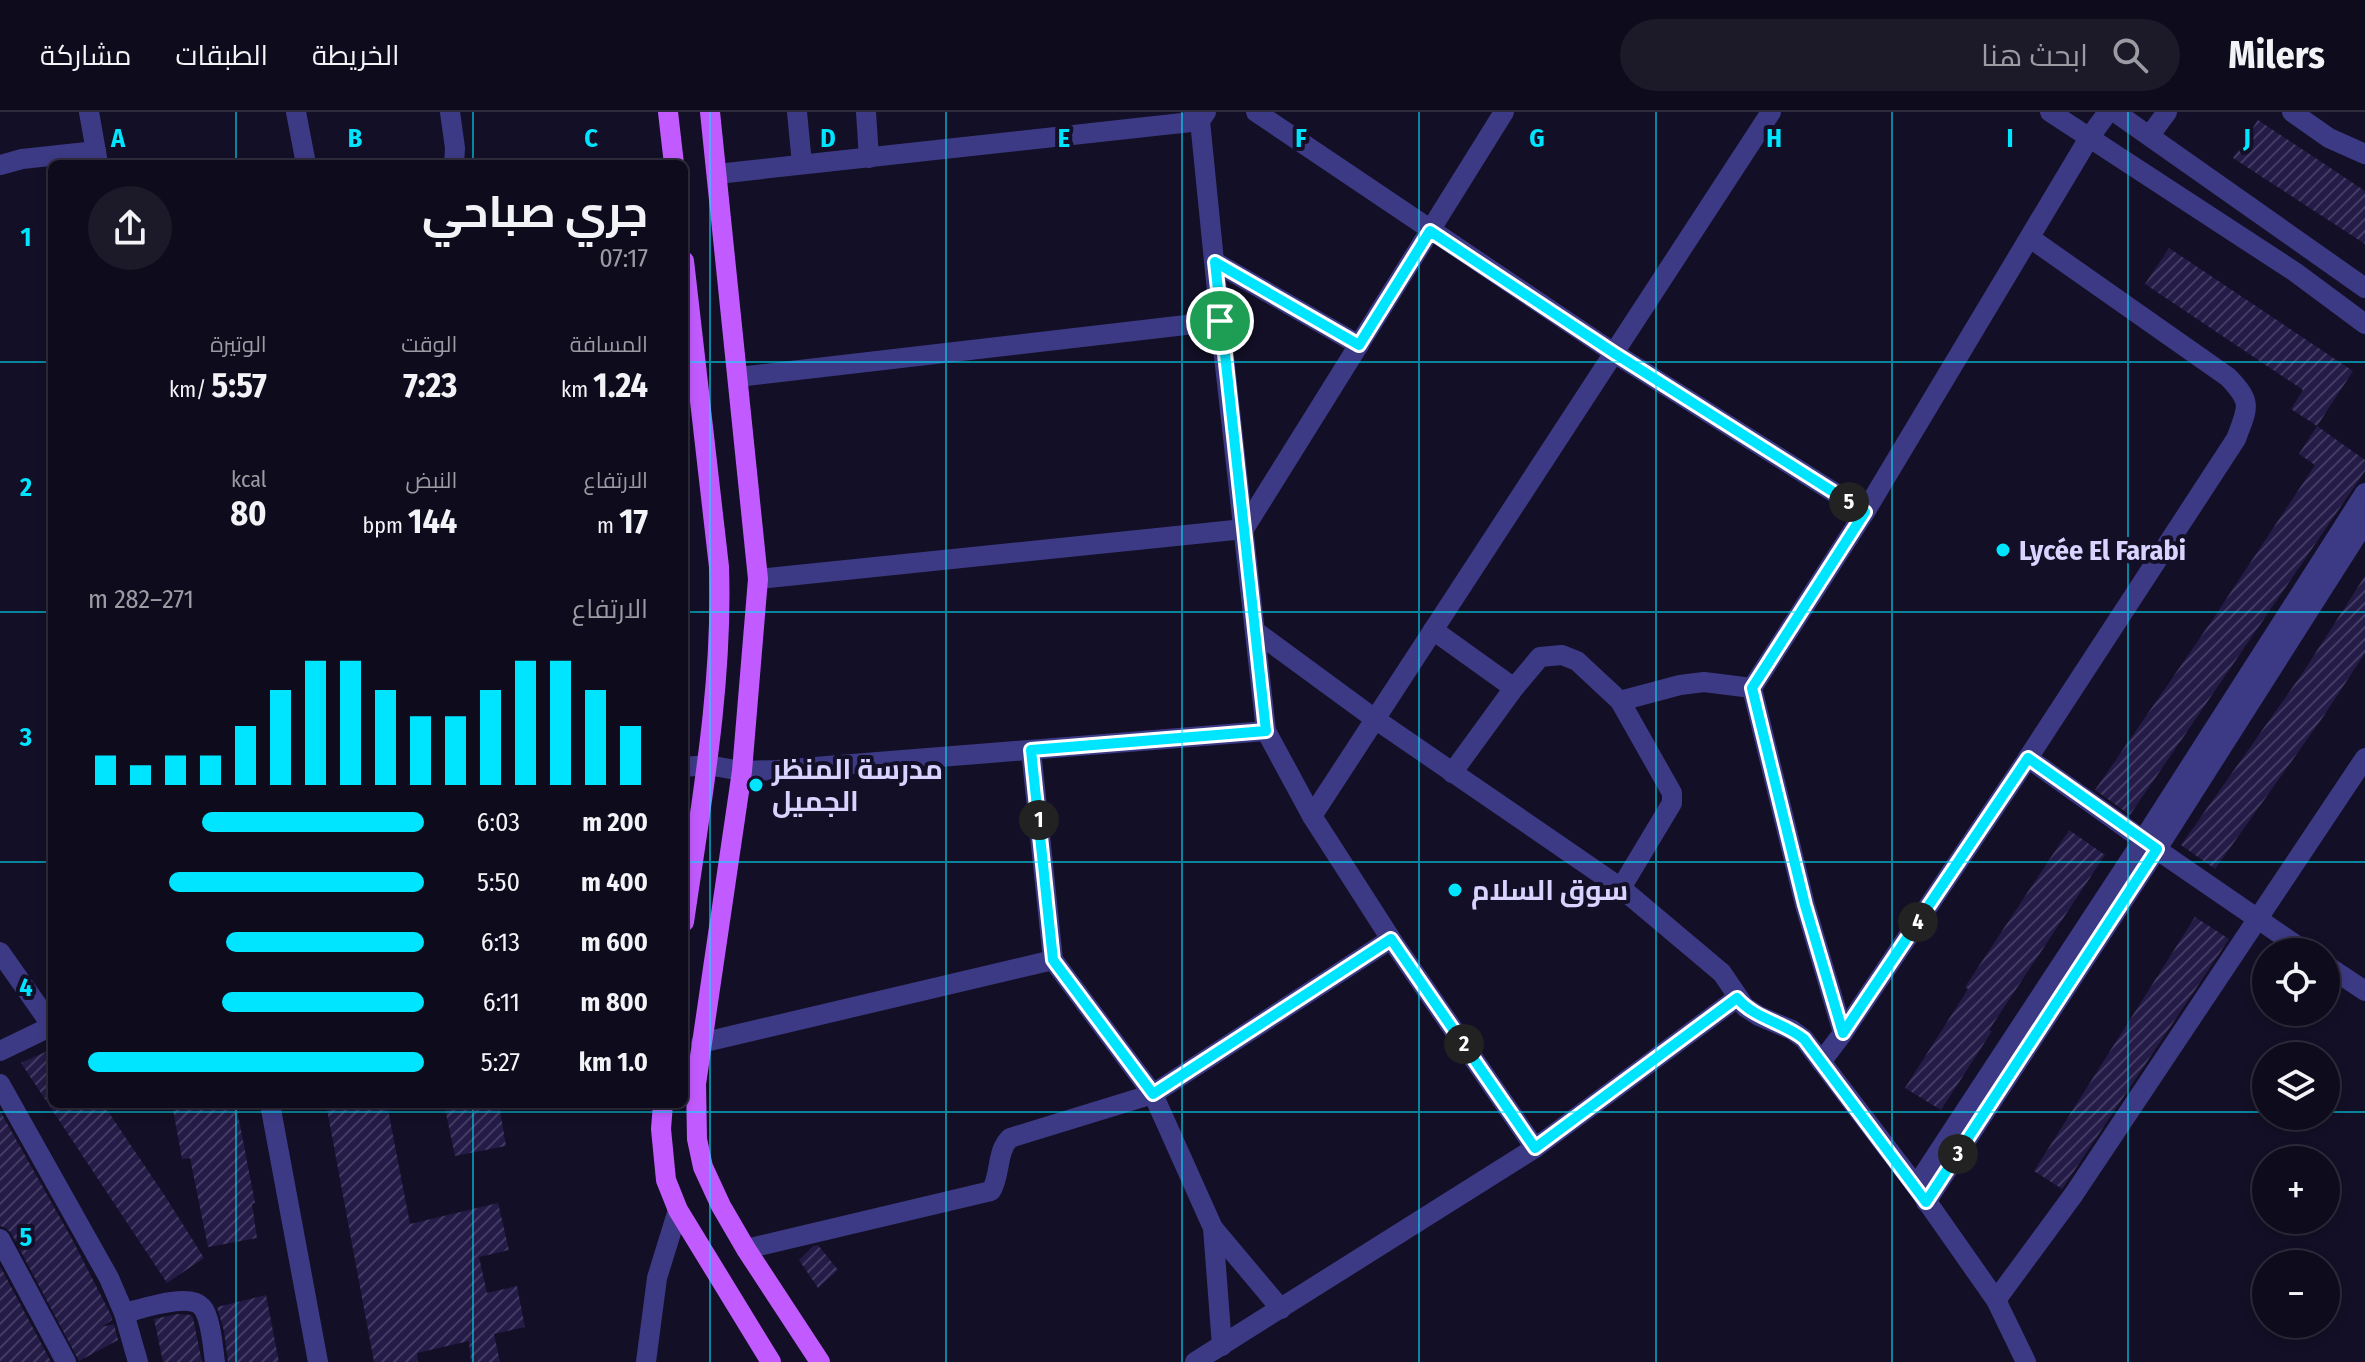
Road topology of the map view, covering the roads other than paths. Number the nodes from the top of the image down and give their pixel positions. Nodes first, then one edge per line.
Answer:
1 (89, 112) edge
2 (296, 112) edge
3 (450, 112) edge
4 (668, 112) edge
5 (710, 112) edge
6 (797, 112) edge
7 (866, 112) edge
8 (1256, 112) edge
9 (1504, 112) edge
10 (1771, 112) edge
11 (2050, 112) edge
12 (2108, 112) edge
13 (2115, 112) edge
14 (2167, 112) edge
15 (2292, 112) edge
16 (1200, 115) edge
17 (2150, 135) junction
18 (2089, 138) junction
19 (2365, 154) edge
20 (97, 157) edge
21 (869, 158) junction
22 (305, 160) edge
23 (454, 160) edge
24 (674, 160) edge
25 (802, 164) junction
26 (0, 165) edge
27 (717, 174) junction
28 (1430, 231) junction
29 (2030, 238) junction
30 (1215, 262) junction
31 (2365, 288) edge
32 (1220, 321) junction
33 (2365, 324) edge
34 (688, 329) edge
35 (1359, 345) junction
36 (1614, 353) junction
37 (738, 377) junction
38 (2365, 493) edge
39 (1865, 512) junction
40 (2365, 522) edge
41 (1244, 529) junction
42 (758, 579) junction
43 (1433, 630) junction
44 (1255, 631) junction
45 (1514, 688) junction
46 (1752, 688) junction
47 (1620, 701) junction
48 (1375, 719) junction
49 (1266, 731) junction
50 (1031, 750) junction
51 (2028, 758) junction
52 (2365, 758) edge
53 (707, 765) junction
54 (688, 767) edge
55 (742, 771) junction
56 (1452, 773) junction
57 (1312, 816) junction
58 (2150, 845) junction
59 (1621, 888) junction
60 (688, 895) edge
61 (2256, 918) junction
62 (2285, 938) edge
63 (1391, 939) junction
64 (0, 952) edge
65 (1053, 960) junction
66 (2340, 974) edge
67 (2365, 991) edge
68 (1737, 998) junction
69 (48, 1020) edge
70 (48, 1028) edge
71 (1843, 1033) junction
72 (701, 1043) junction
73 (0, 1051) edge
74 (1821, 1062) junction
75 (0, 1084) edge
76 (1153, 1094) junction
77 (271, 1108) edge
78 (663, 1108) edge
79 (1535, 1148) junction
80 (1921, 1194) junction
81 (678, 1210) junction
82 (1213, 1228) junction
83 (0, 1239) edge
84 (746, 1249) junction
85 (1996, 1300) junction
86 (1281, 1309) junction
87 (124, 1313) junction
88 (1222, 1346) junction
89 (66, 1362) edge
90 (138, 1362) edge
91 (215, 1362) edge
92 (318, 1362) edge
93 (646, 1362) edge
94 (771, 1362) edge
95 (820, 1362) edge
96 (1195, 1362) edge
97 (2026, 1362) edge

1 - 20 street
2 - 22 street
3 - 23 street
4 - 24 main road
5 - 27 main road
6 - 25 street
7 - 21 street
8 - 28 street
9 - 28 street
10 - 36 street
11 - 18 street
12 - 18 street
13 - 17 street
14 - 17 street
15 - 19 street
16 - 21 street
16 - 30 street
17 - 31 street
18 - 29 street
18 - 33 street
20 - 26 street
21 - 25 street
25 - 27 street
27 - 37 main road
28 - 35 street
28 - 36 street
29 - 39 street
29 - 51 street
30 - 32 street
30 - 35 street
32 - 37 street
32 - 41 street
34 - 53 main road
35 - 41 street
36 - 39 street
36 - 43 street
37 - 42 main road
38 - 58 street
39 - 46 street
40 - 58 street
41 - 42 street
41 - 44 street
42 - 55 main road
43 - 45 street
43 - 48 street
44 - 48 street
44 - 49 street
45 - 47 street
45 - 56 street
46 - 47 street
46 - 71 street
47 - 59 street
48 - 56 street
48 - 57 street
49 - 50 street
49 - 57 street
50 - 55 street
50 - 65 street
51 - 58 street
51 - 71 street
52 - 61 street
53 - 54 street
53 - 55 street
53 - 60 main road
55 - 72 main road
56 - 59 street
57 - 63 street
58 - 61 street
58 - 80 street
59 - 68 street
61 - 62 street
61 - 85 street
63 - 76 street
63 - 79 street
64 - 69 street
65 - 72 street
65 - 76 street
66 - 67 street
68 - 74 street
68 - 79 street
70 - 73 street
71 - 74 street
72 - 84 main road
74 - 80 street
75 - 87 street
76 - 82 street
76 - 84 street
77 - 92 street
78 - 81 main road
79 - 86 street
80 - 85 street
81 - 93 street
81 - 94 main road
82 - 86 street
82 - 88 street
83 - 89 street
84 - 95 main road
85 - 97 street
86 - 88 street
87 - 90 street
87 - 91 street
88 - 96 street

